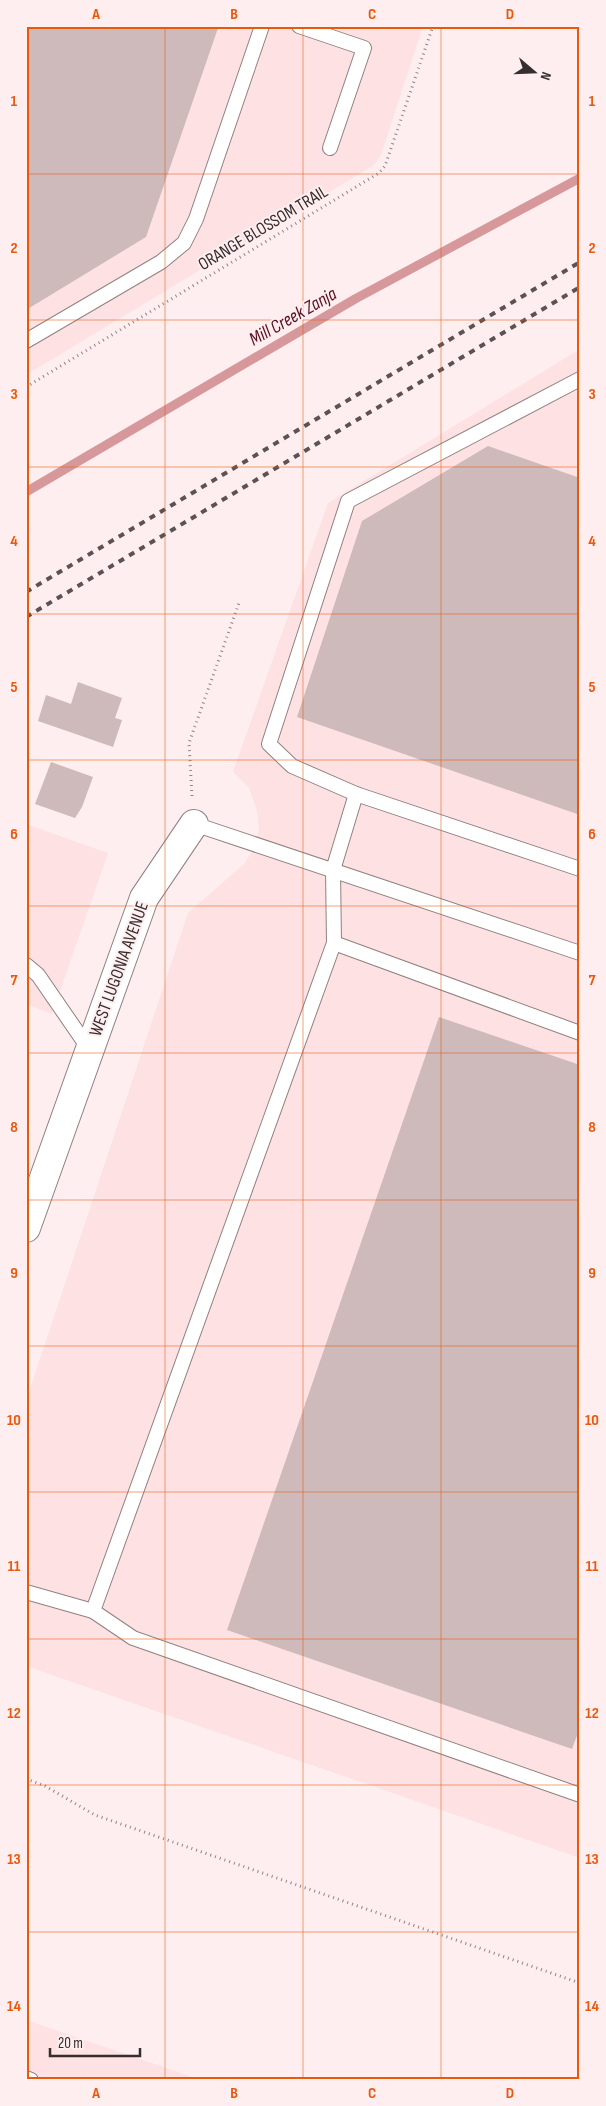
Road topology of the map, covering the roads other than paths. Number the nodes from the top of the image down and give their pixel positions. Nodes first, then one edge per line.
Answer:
1 (262, 26) edge
2 (299, 26) edge
3 (330, 148) dead end
4 (26, 341) edge
5 (580, 379) edge
6 (356, 794) junction
7 (194, 824) joint
8 (580, 869) edge
9 (333, 870) junction
10 (334, 943) junction
11 (580, 953) edge
12 (26, 965) edge
13 (580, 1032) edge
14 (89, 1049) junction
15 (26, 1228) edge
16 (26, 1592) edge
17 (93, 1611) junction
18 (580, 1795) edge
19 (26, 2078) edge
20 (31, 2080) edge

1 - 4 lane
2 - 3 lane
5 - 6 lane
6 - 8 lane
6 - 9 lane
7 - 9 lane
7 - 14 street, WEST LUGONIA AVENUE
9 - 10 lane
9 - 11 lane
10 - 13 lane
10 - 17 lane
12 - 14 lane
14 - 15 street, WEST LUGONIA AVENUE
16 - 17 lane
17 - 18 lane
19 - 20 lane

